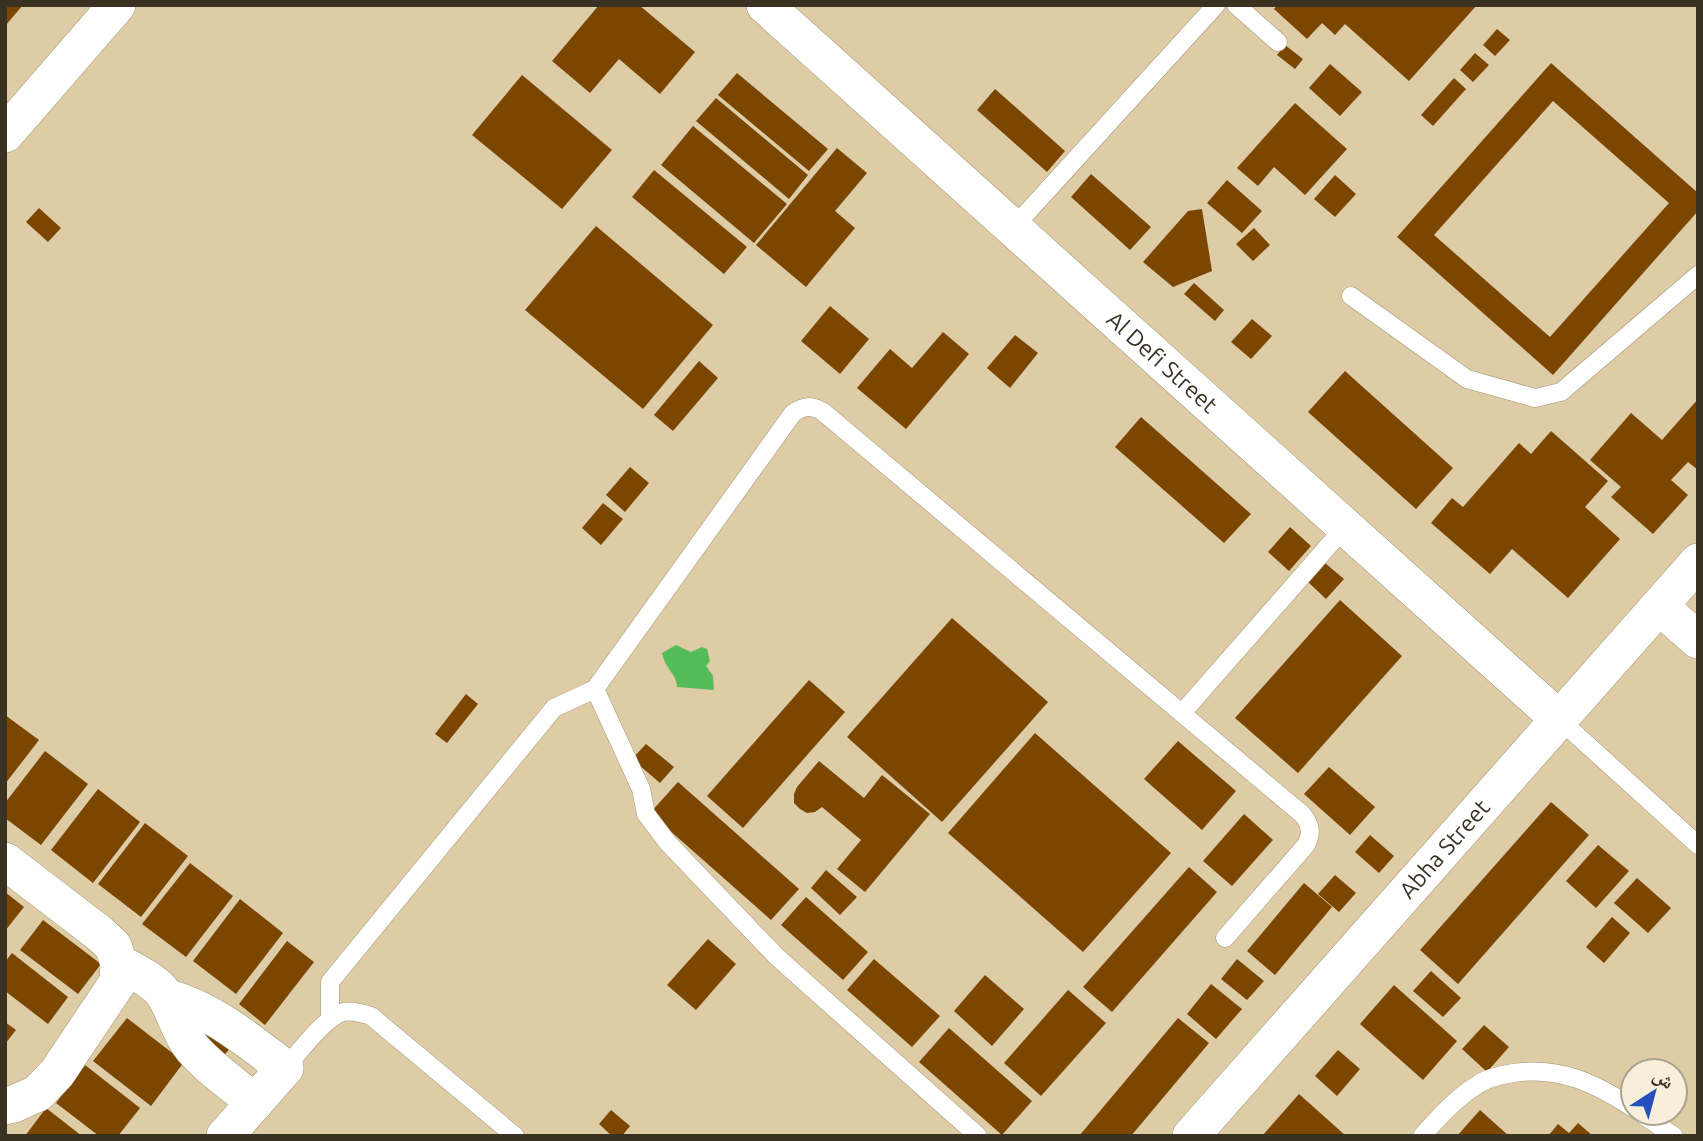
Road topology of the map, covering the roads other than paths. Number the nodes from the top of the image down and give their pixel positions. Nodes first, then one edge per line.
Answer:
1 (117, 5) edge
2 (765, 5) edge
3 (1216, 5) edge
4 (1236, 5) edge
5 (1278, 42) dead end
6 (5, 134) edge
7 (1013, 228) junction
8 (1698, 275) edge
9 (1351, 296) dead end
10 (1345, 527) junction
11 (1698, 562) edge
12 (1659, 606) junction
13 (1698, 640) edge
14 (595, 689) junction
15 (1182, 713) junction
16 (1560, 720) junction
17 (1698, 845) edge
18 (5, 861) edge
19 (1225, 938) dead end
20 (120, 963) junction
21 (166, 997) junction
22 (330, 1018) junction
23 (285, 1068) junction
24 (1619, 1098) edge
25 (255, 1102) junction
26 (5, 1106) edge
27 (225, 1136) edge
28 (515, 1136) edge
29 (978, 1136) edge
30 (1191, 1136) edge
31 (1422, 1136) edge

1 - 6 street
2 - 7 street, Al Defi Street
3 - 7 lane
4 - 5 lane
7 - 10 street, Al Defi Street
8 - 9 lane
10 - 15 lane
10 - 16 street, Al Defi Street
11 - 12 street, Abha Street
12 - 13 street
12 - 16 street, Abha Street
14 - 15 lane
14 - 22 lane
14 - 29 lane
15 - 19 lane
16 - 17 lane
16 - 30 street, Abha Street
18 - 20 street
20 - 21 street
20 - 26 street
21 - 23 street
21 - 25 street
22 - 23 lane
22 - 28 lane
23 - 25 street
24 - 31 lane
25 - 27 street

